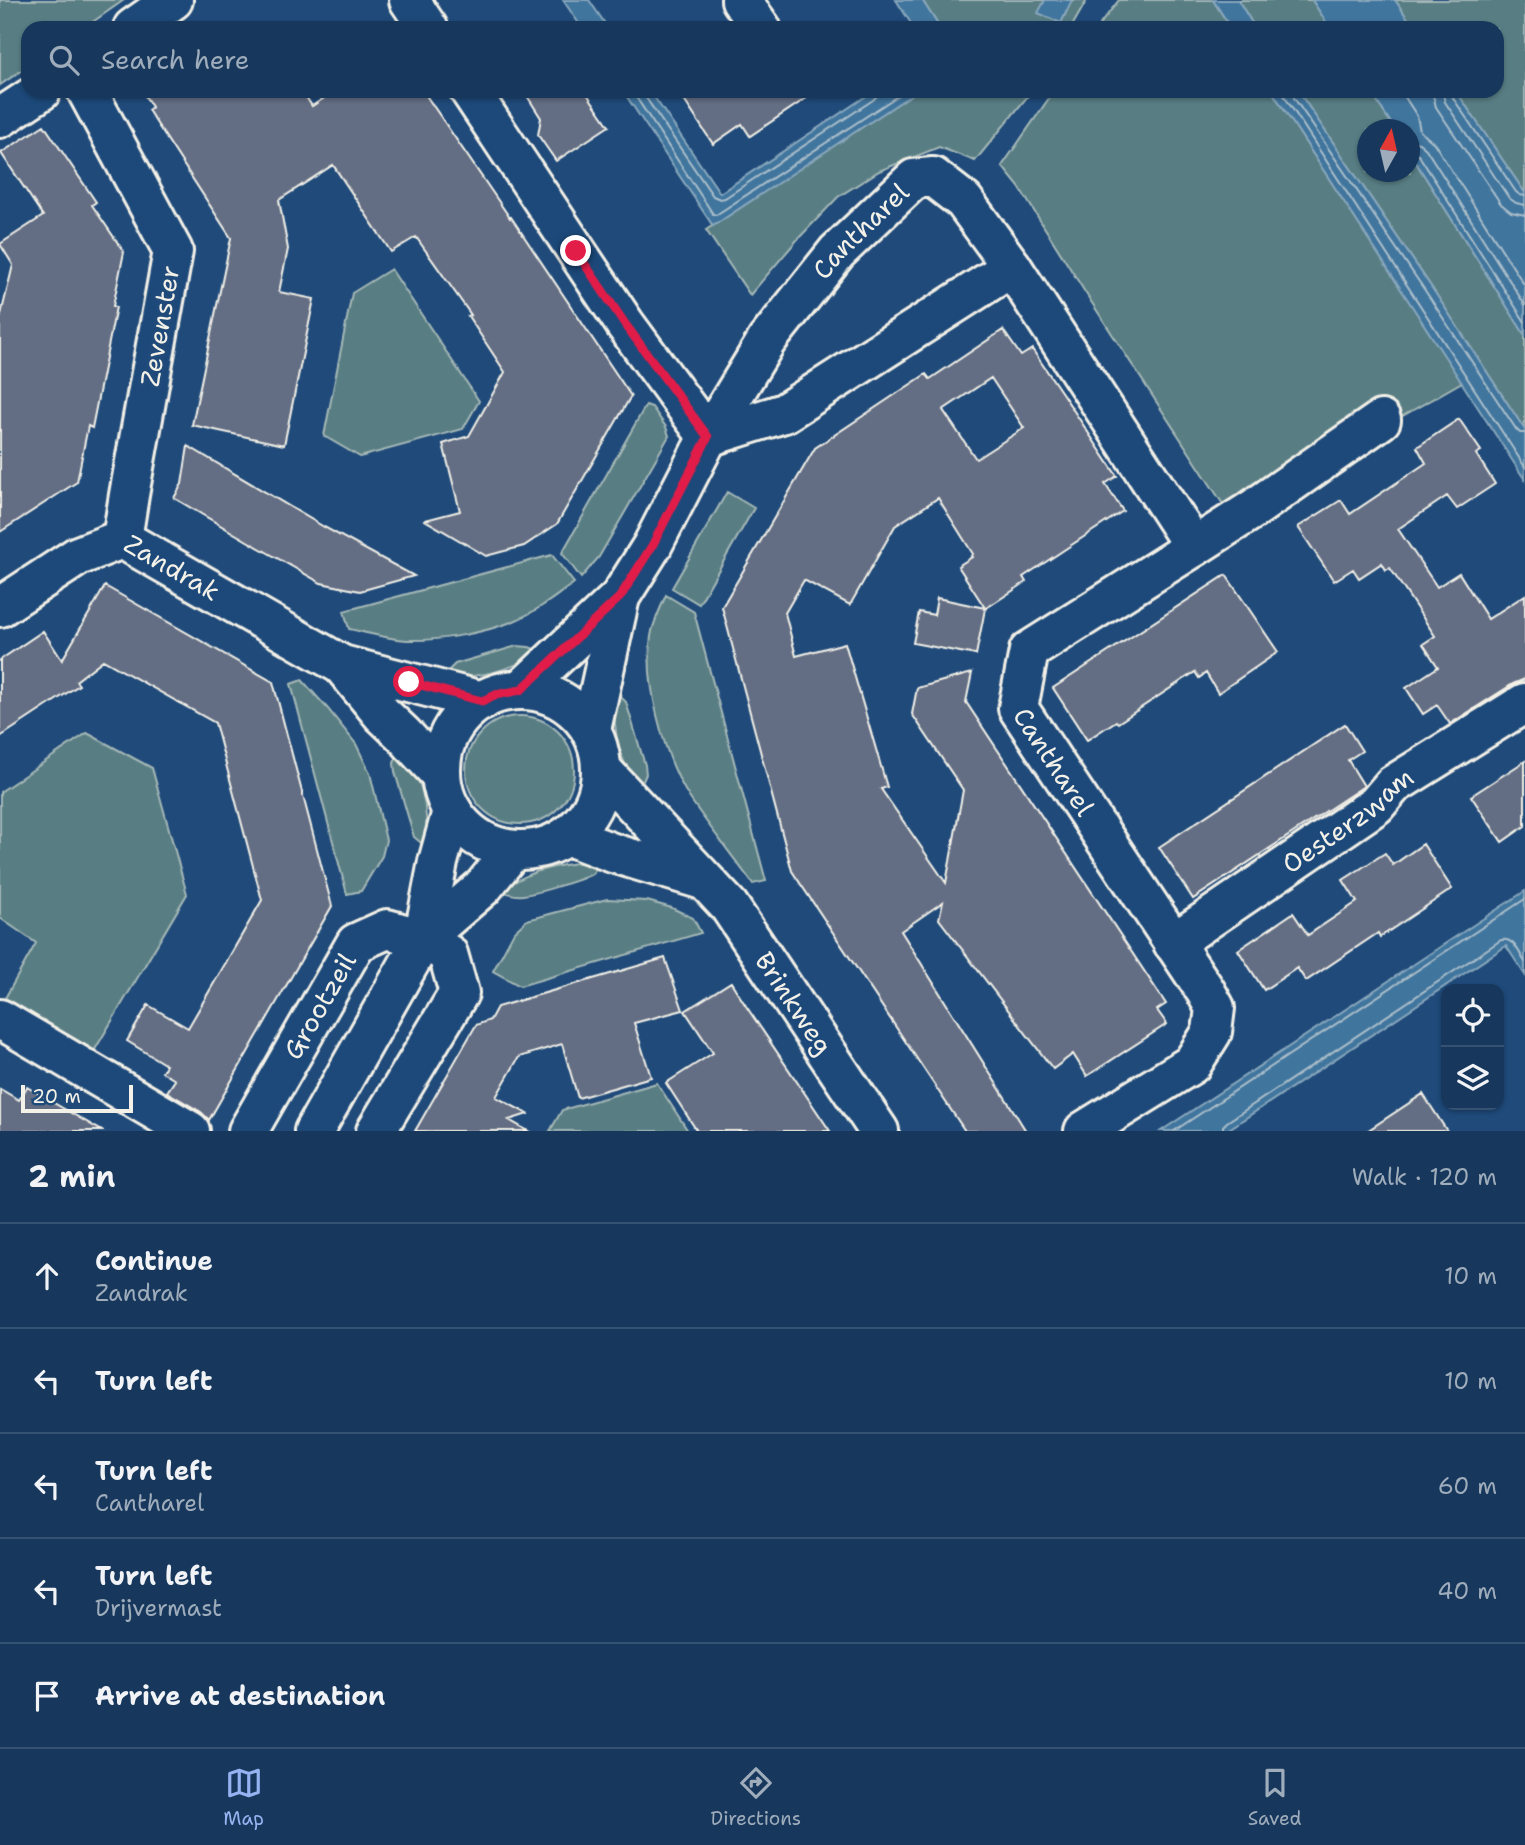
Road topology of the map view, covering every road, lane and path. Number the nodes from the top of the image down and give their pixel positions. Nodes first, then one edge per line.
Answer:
1 (173, 0) edge
2 (409, 0) edge
3 (741, 0) edge
4 (143, 21) edge
5 (423, 21) edge
6 (756, 21) edge
7 (30, 98) edge
8 (91, 98) edge
9 (475, 98) edge
10 (0, 118) edge
11 (1012, 267) junction
12 (1381, 420) dead end
13 (708, 437) junction
14 (122, 539) junction
15 (1194, 547) junction
16 (620, 597) junction
17 (0, 607) edge
18 (342, 665) junction
19 (521, 690) junction
20 (482, 701) junction
21 (1525, 703) edge
22 (591, 730) junction
23 (602, 771) junction
24 (441, 775) junction
25 (452, 811) junction
26 (568, 836) junction
27 (513, 850) junction
28 (705, 880) junction
29 (423, 939) junction
30 (1173, 943) junction
31 (0, 1019) edge
32 (190, 1131) edge
33 (247, 1131) edge
34 (314, 1131) edge
35 (376, 1131) edge
36 (879, 1131) edge
37 (1084, 1131) edge

1 - 4 street
2 - 5 street
3 - 6 street
7 - 10 street
8 - 14 street, Zevenster
9 - 13 street
11 - 13 street
11 - 13 street, Cantharel
11 - 15 street, Cantharel
12 - 15 street
13 - 16 street, Cantharel
14 - 17 street, Zandrak
14 - 18 street, Zandrak
15 - 30 street, Cantharel
16 - 19 street, Cantharel
16 - 22 street, Cantharel
18 - 20 street, Zandrak
18 - 24 street, Zandrak
19 - 20 street
19 - 22 street
20 - 24 street
21 - 30 street, Oesterzwam
22 - 23 street
23 - 26 street
23 - 28 street, Brinkweg
24 - 25 street
25 - 27 street
25 - 29 street
26 - 27 street
26 - 28 street
27 - 29 street
28 - 36 street, Brinkweg
29 - 33 street, Grootzeil
29 - 34 street
29 - 35 street
30 - 37 street, Cantharel
31 - 32 street

